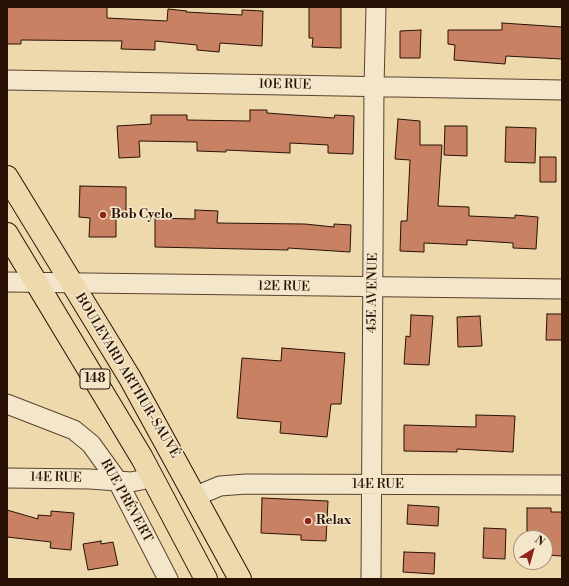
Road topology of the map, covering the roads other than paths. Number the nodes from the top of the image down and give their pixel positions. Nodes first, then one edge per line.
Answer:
1 (376, 7) edge
2 (7, 80) edge
3 (374, 86) junction
4 (562, 90) edge
5 (7, 177) edge
6 (7, 234) edge
7 (7, 282) edge
8 (36, 284) junction
9 (72, 284) junction
10 (374, 288) junction
11 (562, 289) edge
12 (7, 404) edge
13 (152, 475) junction
14 (7, 478) edge
15 (117, 480) junction
16 (371, 485) junction
17 (562, 485) edge
18 (196, 496) junction
19 (168, 579) edge
20 (206, 579) edge
21 (240, 579) edge
22 (371, 579) edge

1 - 3 street, 45E AVENUE
2 - 3 street, 10E RUE
3 - 4 street, 10E RUE
3 - 10 street, 45E AVENUE
5 - 9 main road, BOULEVARD ARTHUR-SAUVÉ / 148
6 - 8 main road, 148
7 - 8 street, 12E RUE
8 - 9 street, 12E RUE
8 - 13 main road, 148
9 - 10 street, 12E RUE
9 - 18 main road, BOULEVARD ARTHUR-SAUVÉ / 148
10 - 11 street, 12E RUE
10 - 16 street, 45E AVENUE
12 - 15 street, RUE PRÉVERT
13 - 15 street, 14E RUE
13 - 20 main road, 148
14 - 15 street, 14E RUE
15 - 19 street, RUE PRÉVERT
16 - 17 street, 14E RUE
16 - 18 street, 14E RUE
16 - 22 street, 45E AVENUE
18 - 21 main road, BOULEVARD ARTHUR-SAUVÉ / 148

